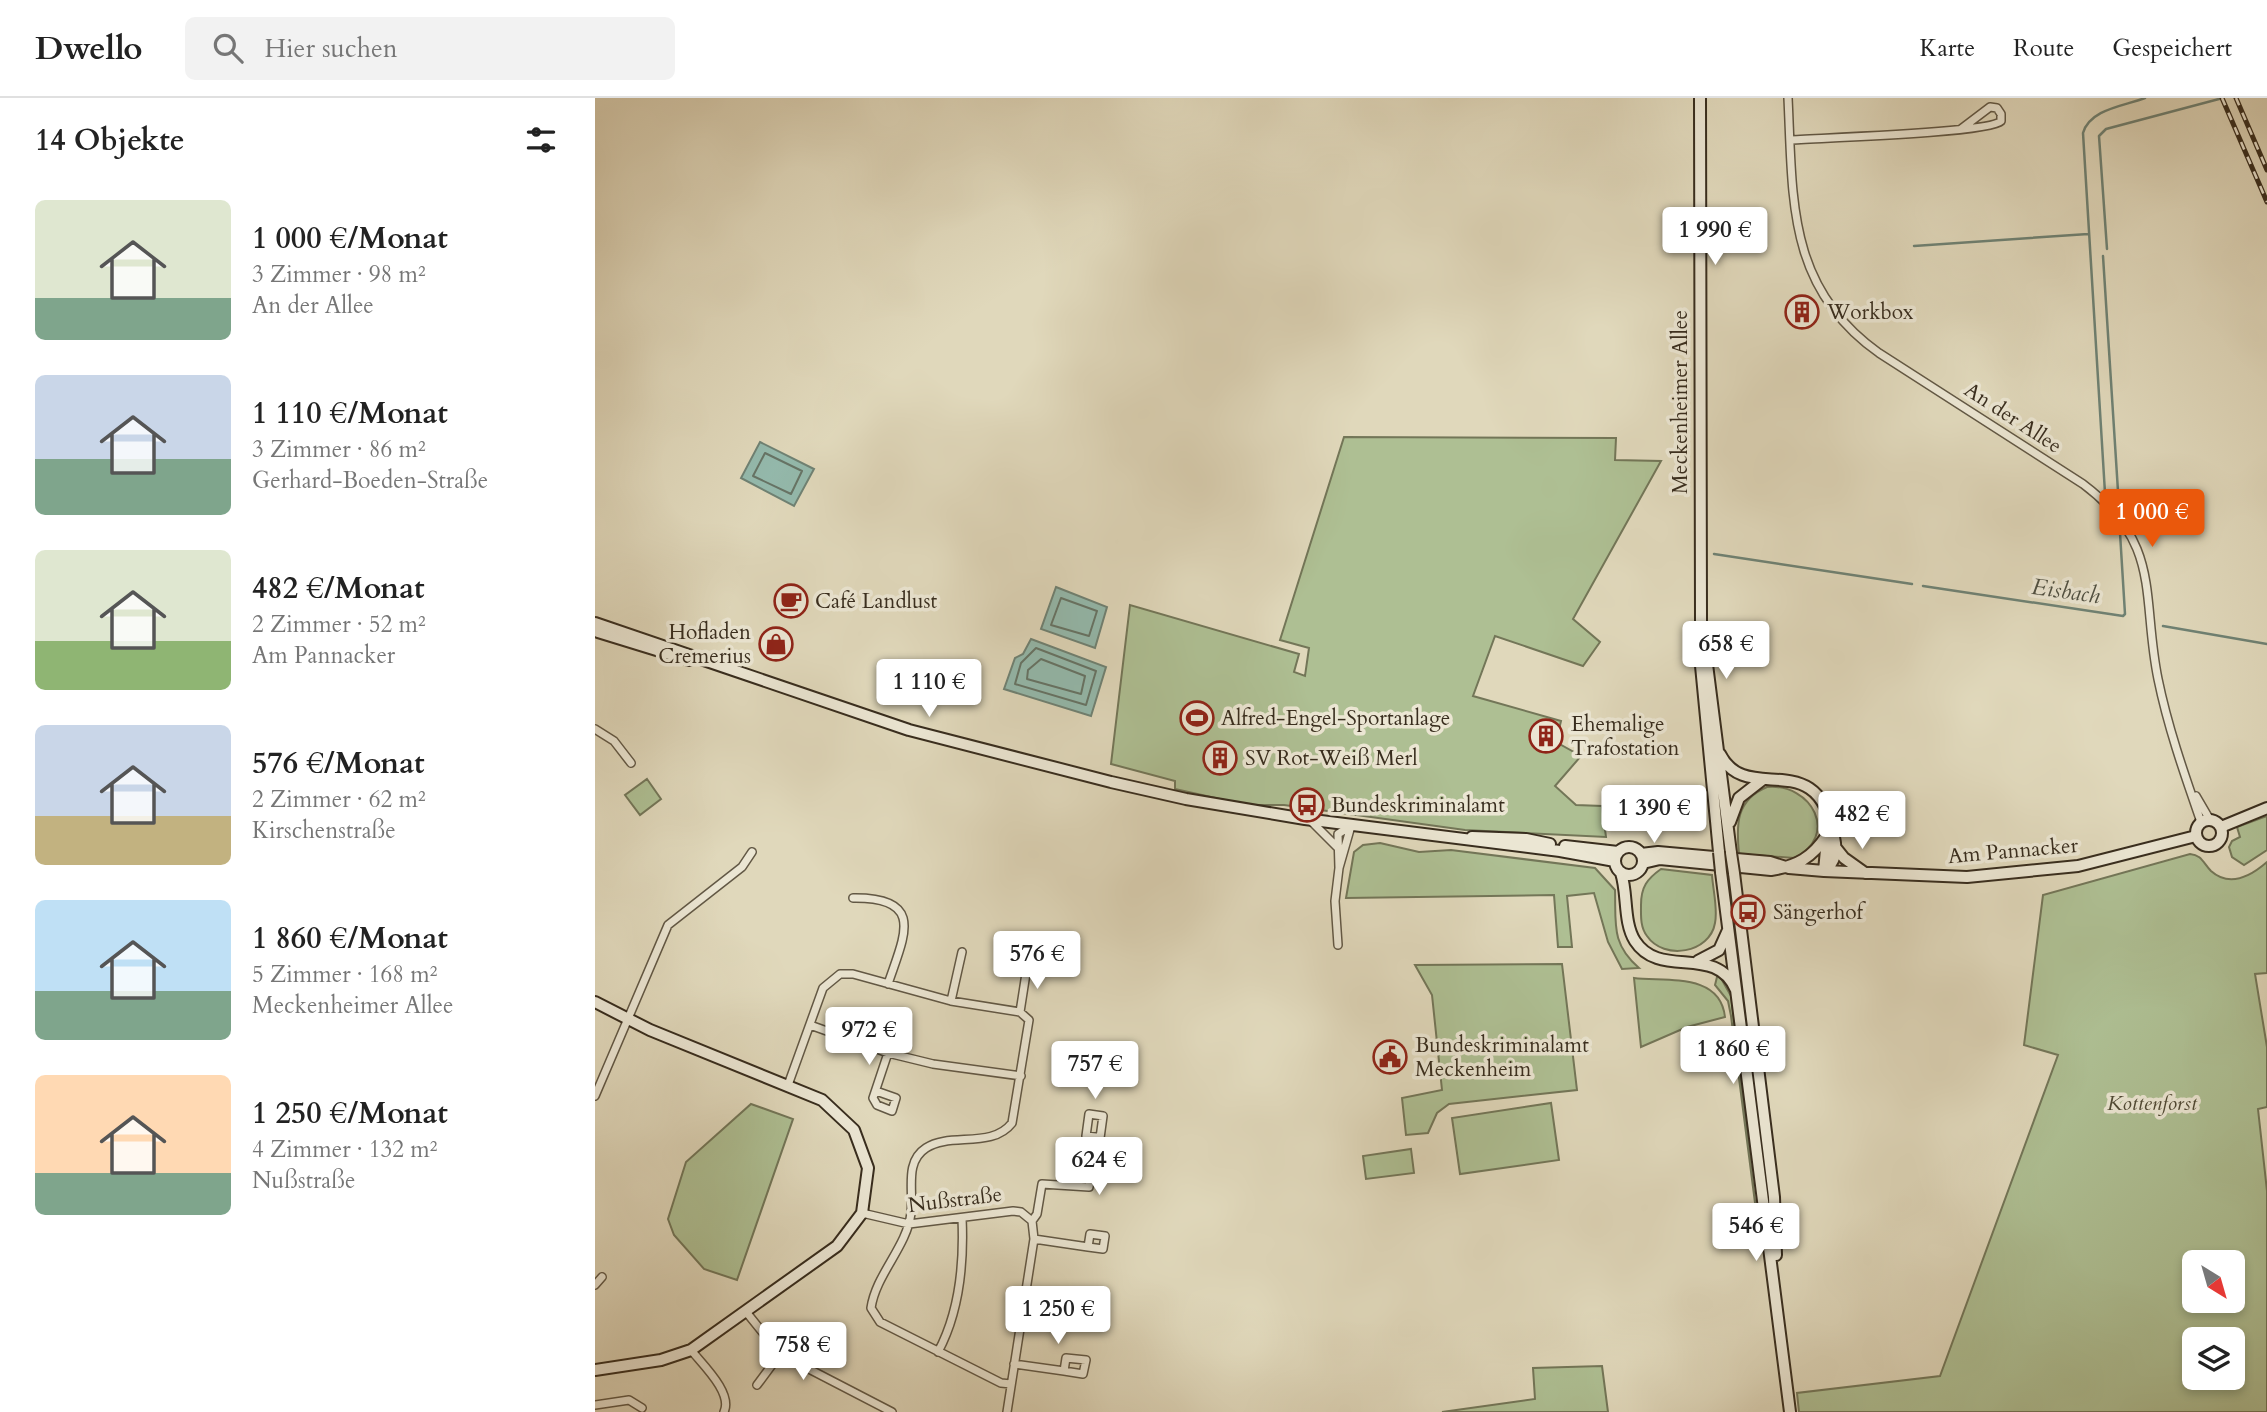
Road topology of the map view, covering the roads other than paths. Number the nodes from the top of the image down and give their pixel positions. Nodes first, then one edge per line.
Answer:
1 (1700, 98) edge
2 (1788, 98) edge
3 (1961, 129) junction
4 (1790, 140) junction
5 (1701, 622) junction
6 (595, 623) edge
7 (595, 631) edge
8 (713, 666) junction
9 (595, 729) edge
10 (1717, 746) junction
11 (631, 763) dead end
12 (1762, 780) junction
13 (2267, 808) edge
14 (1826, 811) junction
15 (1310, 820) junction
16 (2205, 821) junction
17 (1351, 826) junction
18 (2221, 827) junction
19 (1827, 835) junction
20 (2196, 836) junction
21 (1337, 847) junction
22 (1731, 848) junction
23 (1836, 848) junction
24 (752, 852) dead end
25 (1617, 857) junction
26 (1642, 859) junction
27 (1789, 867) junction
28 (1339, 868) junction
29 (1824, 871) junction
30 (1621, 873) junction
31 (1636, 873) junction
32 (1868, 874) junction
33 (853, 898) dead end
34 (1629, 906) junction
35 (1729, 927) junction
36 (1338, 945) dead end
37 (962, 951) dead end
38 (1694, 962) junction
39 (1027, 967) dead end
40 (888, 984) junction
41 (1738, 995) junction
42 (951, 1001) junction
43 (595, 1002) edge
44 (1020, 1012) junction
45 (625, 1019) junction
46 (810, 1025) junction
47 (888, 1053) junction
48 (1021, 1076) junction
49 (788, 1085) junction
50 (876, 1091) dead end
51 (595, 1096) edge
52 (1096, 1137) dead end
53 (862, 1213) junction
54 (962, 1218) junction
55 (1032, 1222) junction
56 (909, 1224) junction
57 (1772, 1235) junction
58 (1034, 1239) junction
59 (1088, 1247) dead end
60 (602, 1277) dead end
61 (595, 1285) edge
62 (1024, 1300) junction
63 (1075, 1308) dead end
64 (747, 1312) junction
65 (691, 1350) junction
66 (938, 1352) junction
67 (780, 1354) junction
68 (1014, 1364) junction
69 (595, 1370) edge
70 (1064, 1371) dead end
71 (1011, 1384) junction
72 (757, 1385) dead end
73 (874, 1403) junction
74 (595, 1405) edge
75 (642, 1408) dead end
76 (724, 1412) edge
77 (870, 1412) edge
78 (892, 1412) edge
79 (1007, 1412) edge
80 (1790, 1412) edge

1 - 5 main road, Meckenheimer Allee
2 - 4 street, An der Allee
3 - 3 street
3 - 4 street
4 - 16 street, An der Allee
5 - 10 main road, Meckenheimer Allee
5 - 35 main road, Meckenheimer Allee, bridge
6 - 8 main road
7 - 8 main road
8 - 15 main road
9 - 11 street
10 - 12 main road
10 - 22 main road, Meckenheimer Allee
12 - 14 main road
12 - 22 main road
13 - 18 main road
14 - 19 main road
14 - 23 main road
15 - 17 main road
15 - 21 street
16 - 18 main road
16 - 20 main road
17 - 21 street
17 - 25 main road
17 - 28 street
18 - 20 main road
19 - 27 main road
19 - 29 main road
20 - 32 main road, Am Pannacker
21 - 28 street
22 - 57 main road, Meckenheimer Allee, bridge
23 - 29 main road
23 - 32 main road
24 - 45 street
25 - 26 main road, Am Pannacker
25 - 30 main road
26 - 27 main road, Am Pannacker
26 - 31 main road
27 - 29 main road, Am Pannacker
28 - 36 street
29 - 32 main road, Am Pannacker
30 - 31 main road
30 - 34 main road
31 - 34 main road
33 - 40 street
34 - 38 main road
35 - 38 main road
35 - 41 main road, Meckenheimer Allee
37 - 42 street
38 - 41 main road
39 - 44 street
40 - 42 street
40 - 46 street
41 - 57 main road, Meckenheimer Allee
42 - 44 street
43 - 45 main road
44 - 48 street
45 - 49 main road
45 - 51 street
46 - 47 street
46 - 49 street
47 - 48 street
47 - 50 street
48 - 56 street
49 - 53 main road
52 - 55 street
53 - 56 street, Nußstraße
53 - 64 main road
54 - 55 street, Nußstraße
54 - 56 street, Nußstraße
54 - 66 street
55 - 58 street
56 - 66 street
57 - 80 main road, Meckenheimer Allee
58 - 59 street
58 - 62 street
60 - 61 street
62 - 63 street
62 - 68 street
64 - 65 main road
64 - 67 street
65 - 69 main road
65 - 76 street
66 - 71 street
67 - 72 street
67 - 73 street
68 - 70 street
68 - 71 street
71 - 79 street
73 - 77 street
73 - 78 street
74 - 75 street

